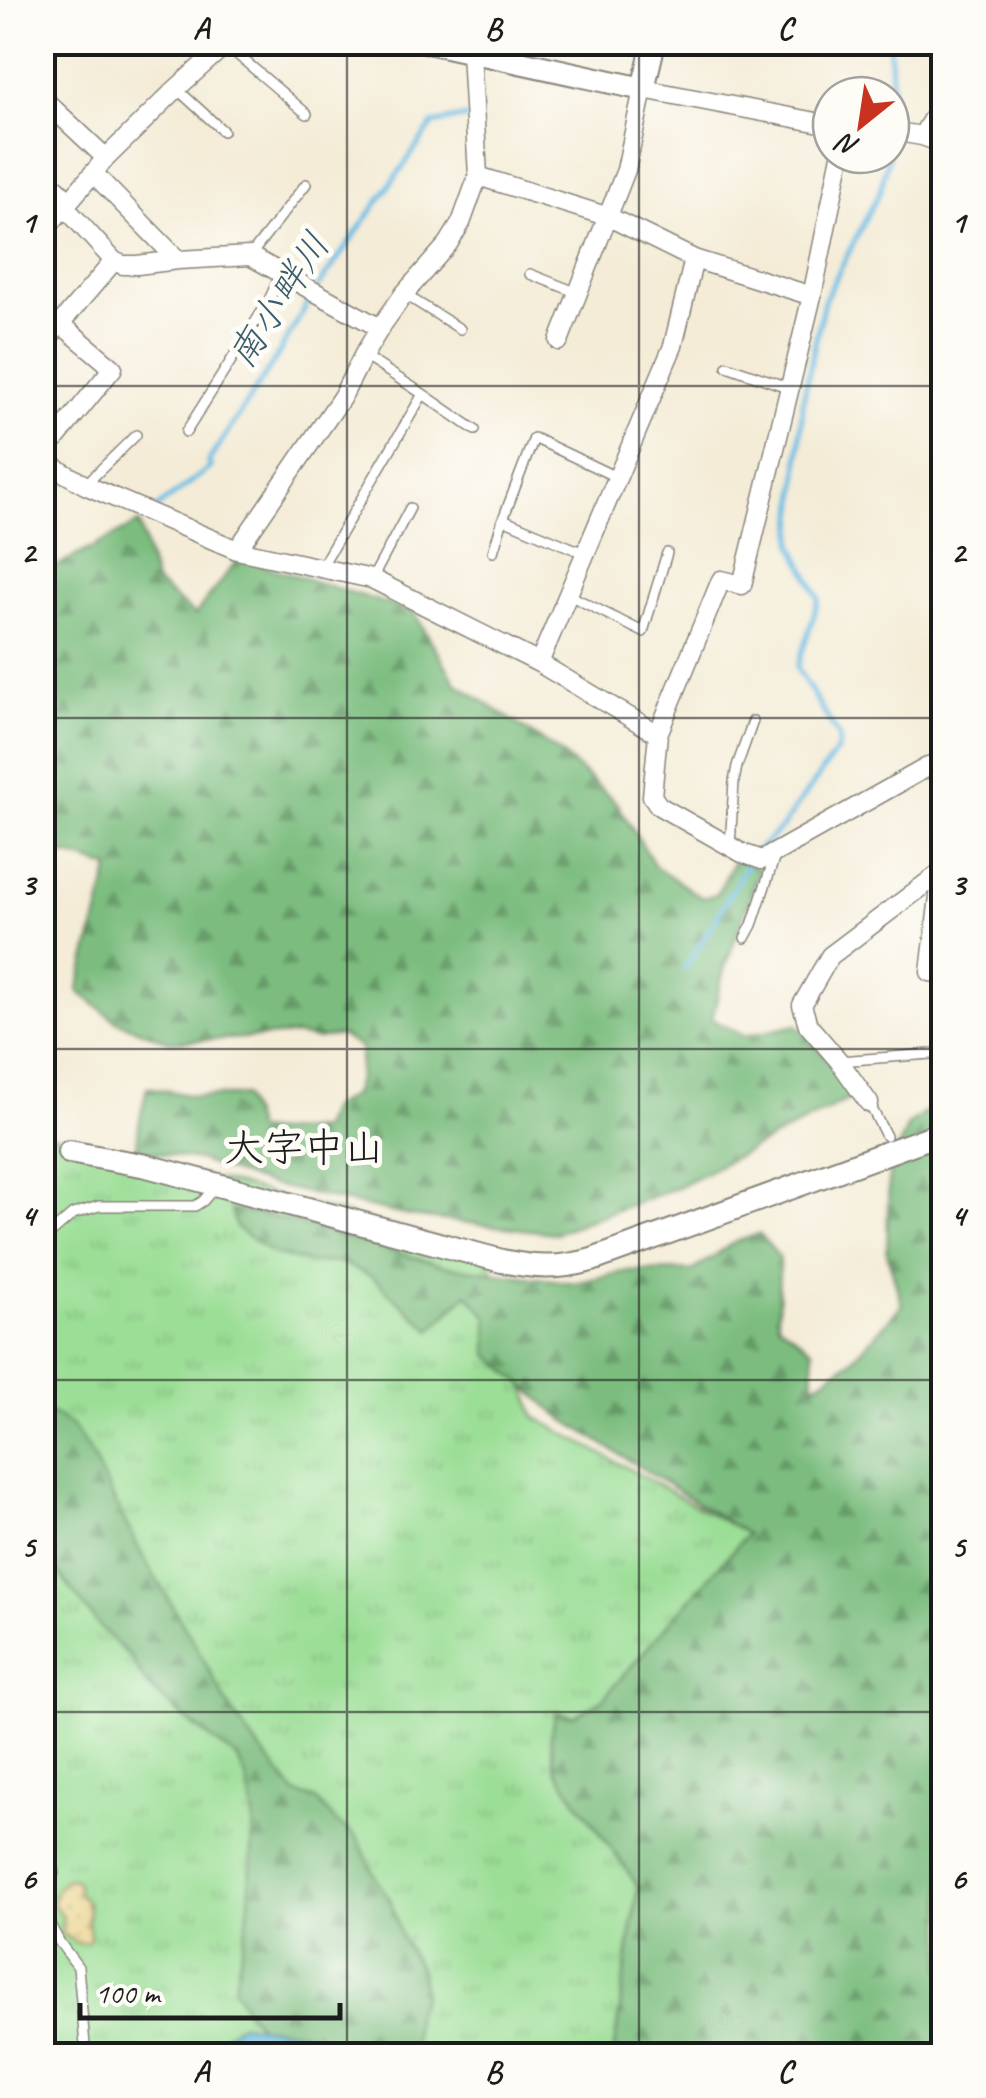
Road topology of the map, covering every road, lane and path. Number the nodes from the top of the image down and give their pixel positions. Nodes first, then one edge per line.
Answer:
1 (428, 42) edge
2 (654, 42) edge
3 (227, 44) edge
4 (471, 52) junction
5 (176, 89) junction
6 (643, 89) junction
7 (42, 98) edge
8 (944, 99) edge
9 (307, 114) dead end
10 (811, 121) edge
11 (223, 131) dead end
12 (911, 134) edge
13 (922, 136) junction
14 (944, 144) edge
15 (99, 165) junction
16 (42, 175) edge
17 (837, 175) edge
18 (478, 176) junction
19 (306, 184) dead end
20 (67, 203) junction
21 (609, 217) junction
22 (42, 233) edge
23 (250, 256) junction
24 (694, 258) junction
25 (178, 260) junction
26 (114, 261) junction
27 (281, 274) junction
28 (530, 274) dead end
29 (578, 293) junction
30 (404, 294) junction
31 (812, 296) junction
32 (61, 324) junction
33 (380, 328) junction
34 (460, 330) dead end
35 (559, 341) dead end
36 (42, 346) edge
37 (363, 356) junction
38 (728, 366) dead end
39 (790, 388) junction
40 (422, 394) junction
41 (474, 430) dead end
42 (186, 432) dead end
43 (136, 435) dead end
44 (42, 457) edge
45 (618, 478) junction
46 (84, 486) junction
47 (410, 508) dead end
48 (502, 519) junction
49 (237, 550) junction
50 (493, 552) dead end
51 (586, 554) junction
52 (667, 554) dead end
53 (320, 568) junction
54 (372, 579) junction
55 (569, 595) junction
56 (539, 663) junction
57 (753, 721) dead end
58 (658, 734) junction
59 (944, 770) edge
60 (730, 846) junction
61 (777, 850) junction
62 (943, 871) edge
63 (745, 938) dead end
64 (944, 974) edge
65 (944, 1052) edge
66 (840, 1061) junction
67 (869, 1103) joint
68 (944, 1132) edge
69 (886, 1136) dead end
70 (69, 1152) dead end
71 (217, 1184) junction
72 (42, 1241) edge
73 (42, 1811) edge
74 (86, 2056) edge

1 - 4 street
2 - 6 street
3 - 5 street
3 - 9 lane
4 - 6 street
4 - 18 street
5 - 11 lane
5 - 15 street
6 - 10 street
6 - 21 street
7 - 15 street
8 - 13 street
12 - 13 street
13 - 14 street
15 - 20 street
15 - 25 street
16 - 20 street
17 - 31 street
18 - 21 street
18 - 30 street
19 - 23 lane
20 - 22 street
20 - 26 street
21 - 24 street
21 - 29 street
23 - 25 street
23 - 27 street
24 - 31 street
24 - 45 street
25 - 26 street
26 - 32 street
27 - 33 street
27 - 42 lane
28 - 29 lane
29 - 35 street
30 - 33 street
30 - 34 lane
31 - 39 street
32 - 36 street
32 - 44 street
33 - 37 street
37 - 40 lane
37 - 49 street
38 - 39 lane
39 - 58 street
40 - 41 lane
40 - 53 lane
43 - 46 lane
44 - 46 street
45 - 48 lane
45 - 51 street
46 - 49 street
47 - 54 lane
48 - 50 lane
48 - 51 lane
49 - 53 street
51 - 55 street
52 - 55 lane
53 - 54 street
54 - 56 street
55 - 56 street
56 - 58 street
57 - 60 lane
58 - 60 street
59 - 61 street
60 - 61 street
61 - 63 lane
62 - 64 street
62 - 66 street
65 - 66 lane
66 - 67 street
67 - 69 lane
68 - 71 street
70 - 71 street
71 - 72 lane
73 - 74 lane

